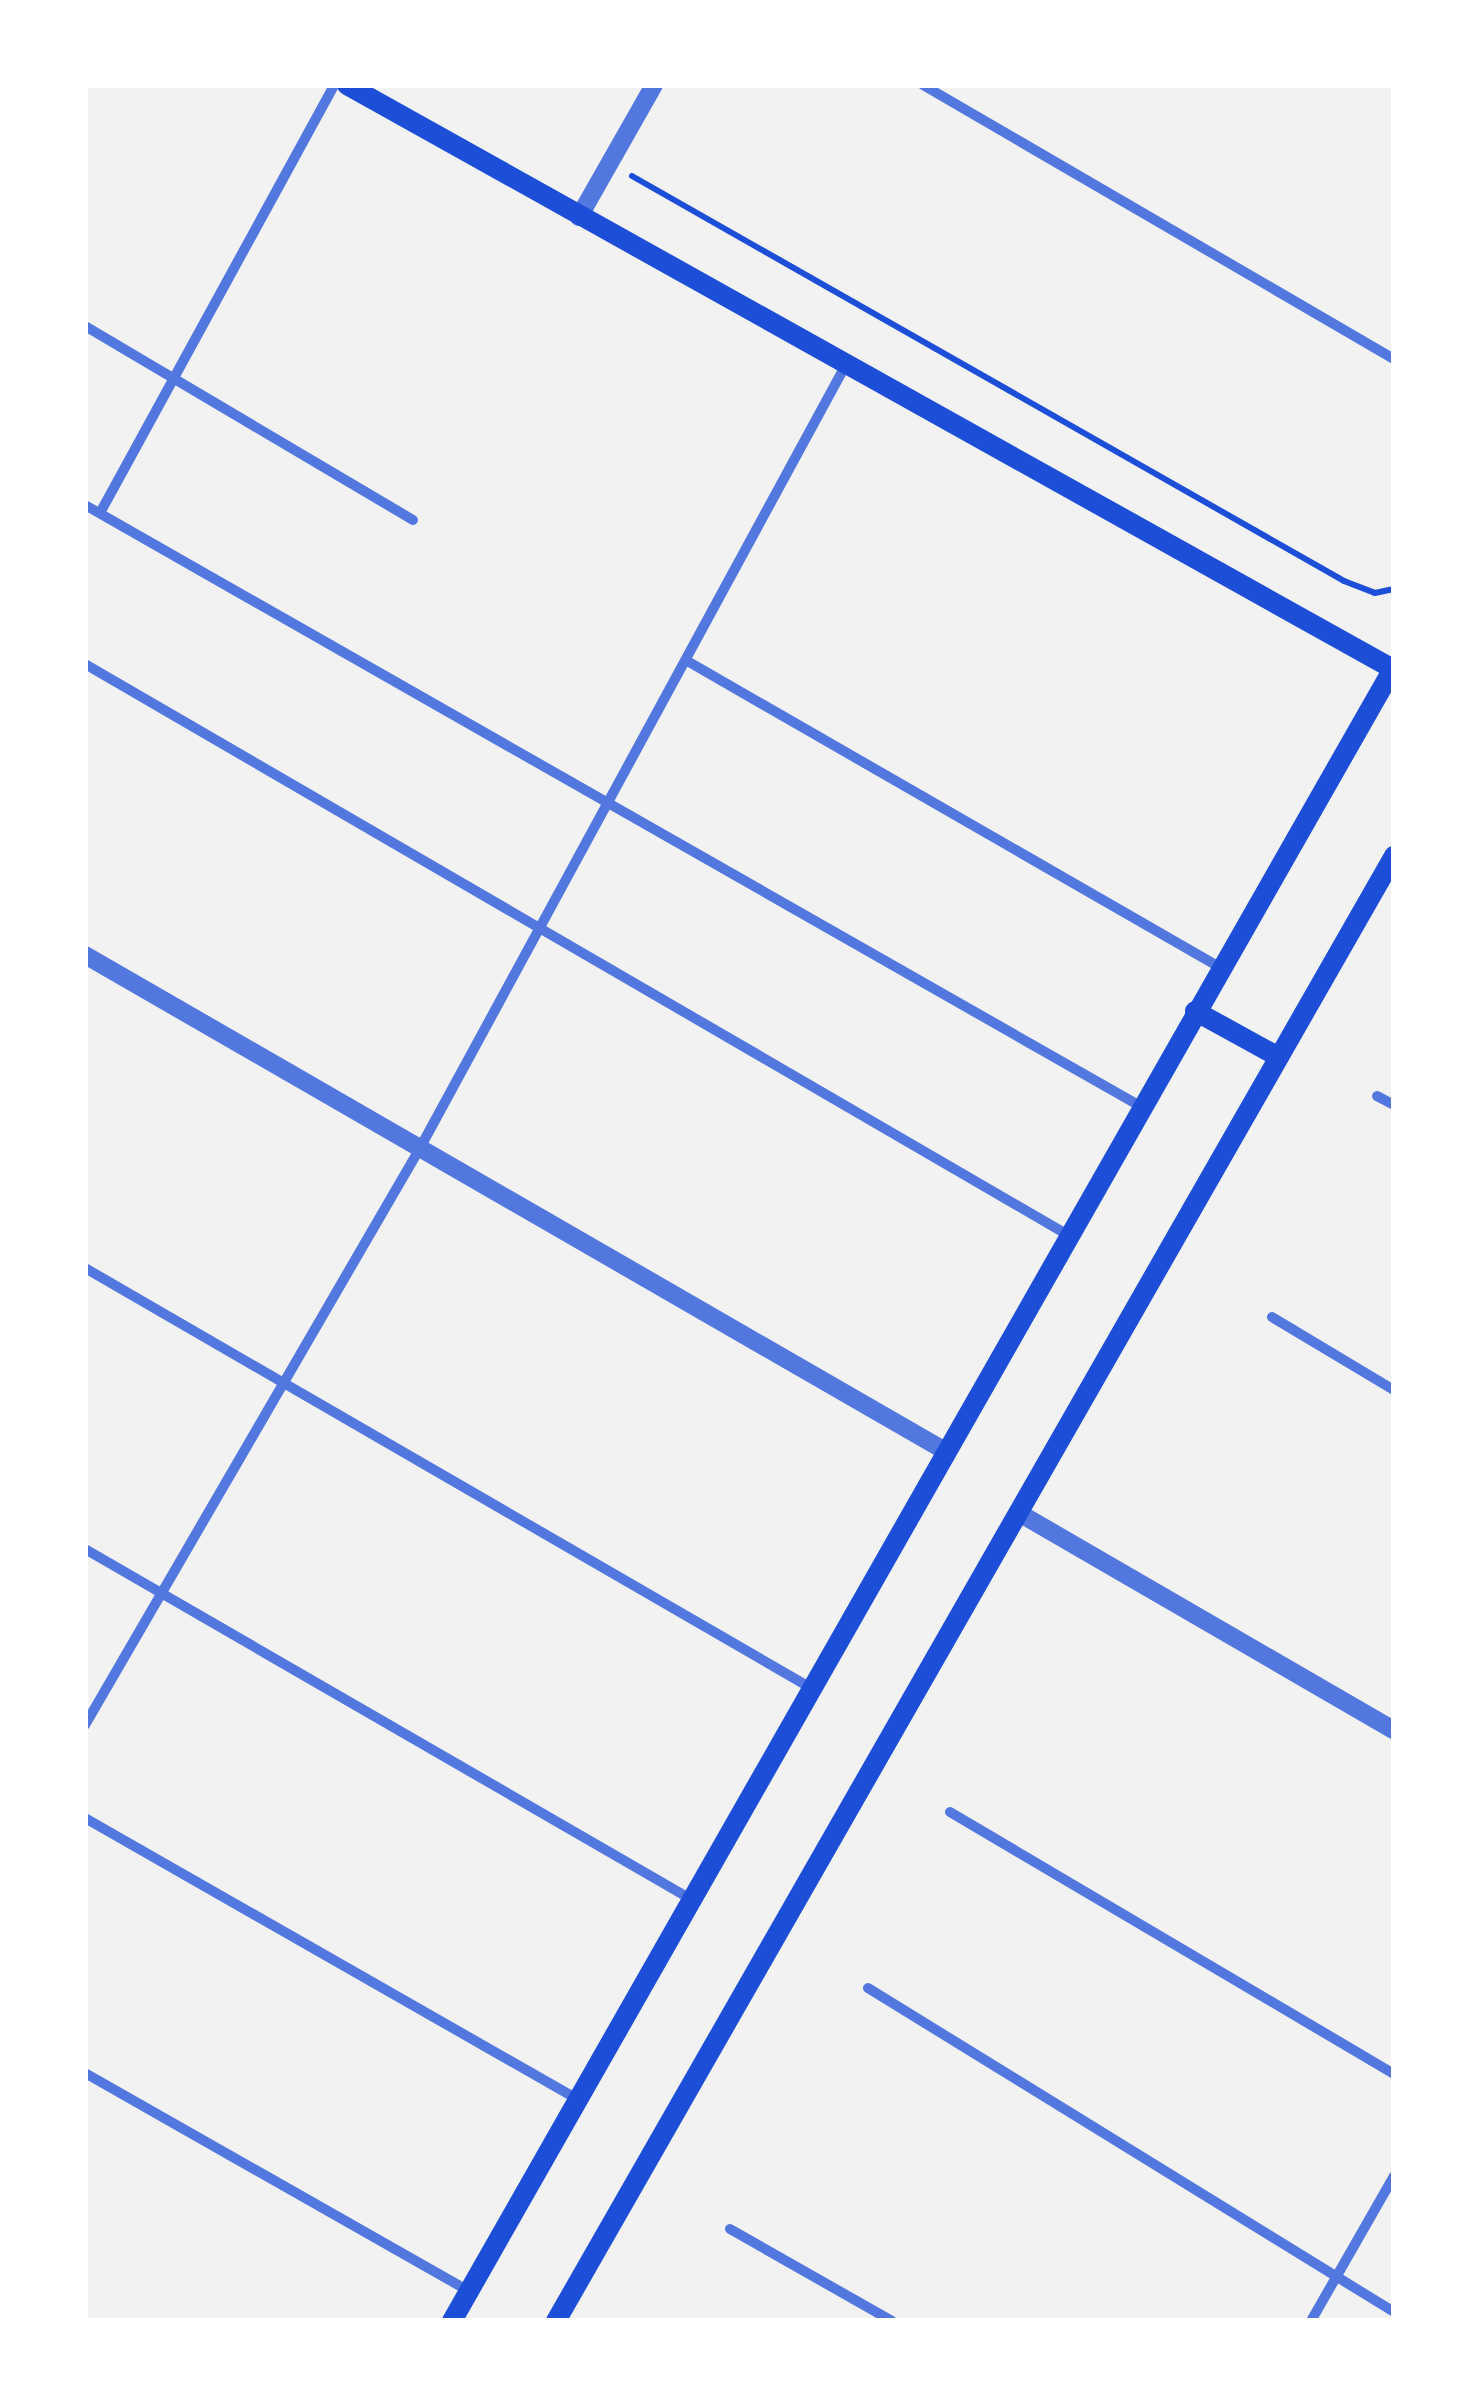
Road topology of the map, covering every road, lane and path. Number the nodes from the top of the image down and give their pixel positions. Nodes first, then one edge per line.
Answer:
1 (334, 85) edge
2 (347, 85) edge
3 (654, 85) edge
4 (922, 85) edge
5 (610, 163) junction
6 (578, 216) junction
7 (85, 326) edge
8 (1394, 359) edge
9 (844, 368) junction
10 (176, 380) junction
11 (85, 505) edge
12 (100, 513) junction
13 (413, 520) dead end
14 (1394, 589) edge
15 (689, 662) junction
16 (85, 664) edge
17 (1393, 668) edge
18 (612, 800) junction
19 (1394, 856) edge
20 (542, 927) junction
21 (85, 955) edge
22 (1220, 968) junction
23 (1195, 1011) junction
24 (1277, 1056) junction
25 (1378, 1096) dead end
26 (1394, 1105) edge
27 (1140, 1106) junction
28 (420, 1148) junction
29 (1068, 1235) junction
30 (85, 1268) edge
31 (1272, 1317) dead end
32 (286, 1384) junction
33 (1394, 1390) edge
34 (945, 1451) junction
35 (1019, 1513) junction
36 (85, 1550) edge
37 (162, 1594) junction
38 (811, 1688) junction
39 (85, 1725) edge
40 (1394, 1730) edge
41 (950, 1812) dead end
42 (85, 1818) edge
43 (689, 1898) junction
44 (868, 1988) dead end
45 (85, 2073) edge
46 (1394, 2074) edge
47 (576, 2099) junction
48 (1394, 2176) edge
49 (730, 2229) dead end
50 (1335, 2278) junction
51 (469, 2291) junction
52 (1394, 2312) edge
53 (452, 2321) edge
54 (556, 2321) edge
55 (892, 2321) edge
56 (1311, 2321) edge

1 - 10 street
2 - 6 main road
3 - 5 street
4 - 8 street
5 - 6 street
5 - 14 path
6 - 9 main road
7 - 10 street
9 - 15 street
9 - 17 main road
10 - 12 street
10 - 13 street
11 - 12 street
12 - 18 street
15 - 18 street
15 - 22 street
16 - 20 street
17 - 22 main road
18 - 20 street
18 - 27 street
19 - 24 main road
20 - 28 street
20 - 29 street
21 - 28 street
22 - 23 main road
23 - 24 main road
23 - 27 main road
24 - 35 main road
25 - 26 street
27 - 29 main road
28 - 32 street
28 - 34 street
29 - 34 main road
30 - 32 street
31 - 33 street
32 - 37 street
32 - 38 street
34 - 38 main road
35 - 40 street
35 - 54 main road
36 - 37 street
37 - 39 street
37 - 43 street
38 - 43 main road
41 - 46 street
42 - 47 street
43 - 47 main road
44 - 50 street
45 - 51 street
47 - 51 main road
48 - 50 street
49 - 55 street
50 - 52 street
50 - 56 street
51 - 53 main road

